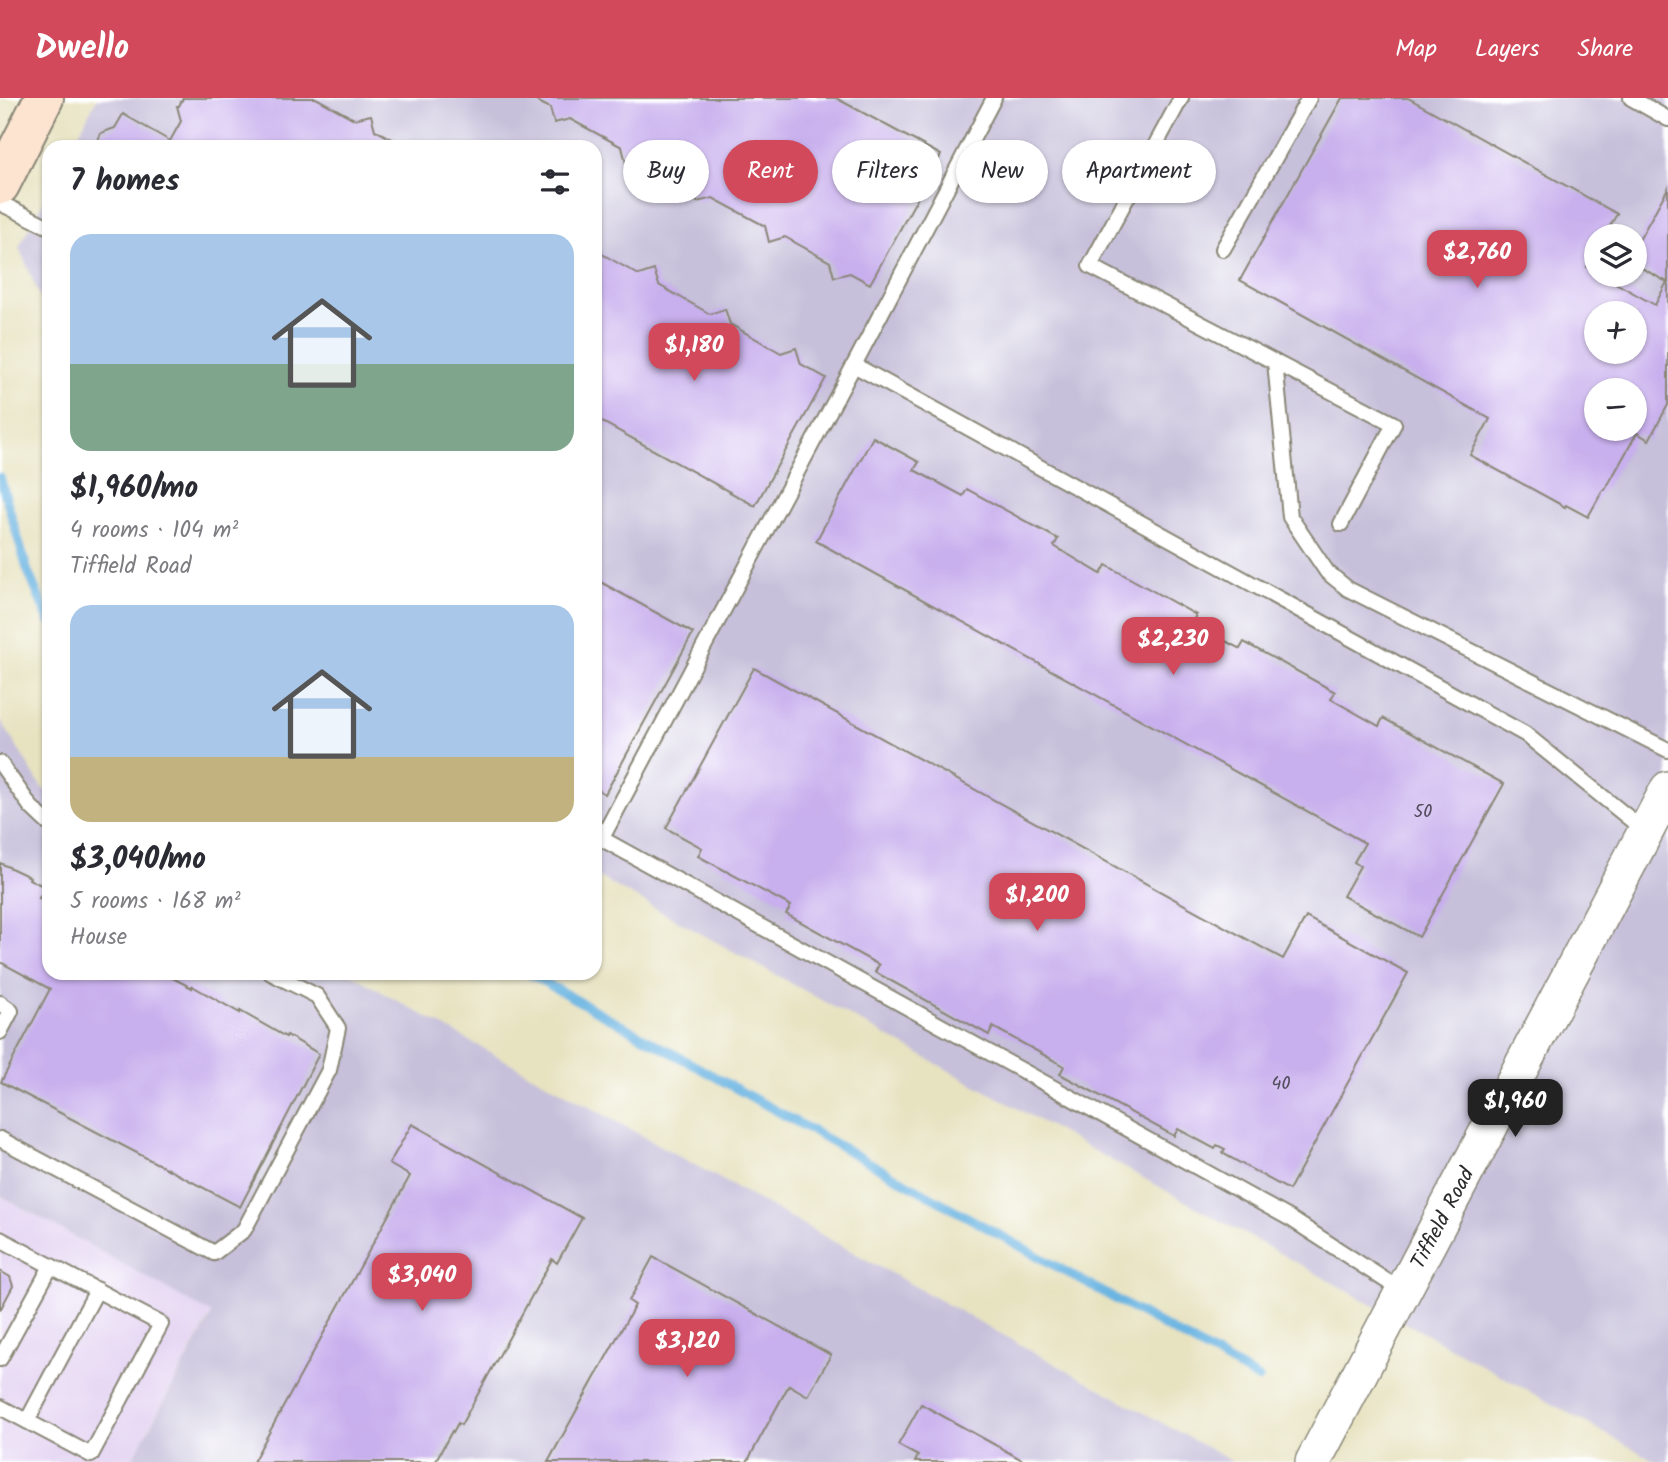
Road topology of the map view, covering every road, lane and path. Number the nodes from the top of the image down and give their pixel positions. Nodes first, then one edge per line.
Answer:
1 (44, 98) edge
2 (994, 98) edge
3 (1181, 98) edge
4 (1309, 98) edge
5 (1631, 98) edge
6 (1668, 119) edge
7 (0, 185) edge
8 (0, 203) edge
9 (42, 224) edge
10 (1223, 250) dead end
11 (1275, 362) junction
12 (854, 365) junction
13 (1341, 524) dead end
14 (1668, 750) edge
15 (0, 763) edge
16 (1668, 789) edge
17 (42, 817) edge
18 (602, 829) edge
19 (1646, 831) junction
20 (602, 838) edge
21 (285, 980) edge
22 (0, 1003) edge
23 (0, 1032) edge
24 (0, 1139) edge
25 (0, 1239) edge
26 (51, 1266) junction
27 (97, 1290) junction
28 (1403, 1292) junction
29 (0, 1360) edge
30 (0, 1407) edge
31 (27, 1422) junction
32 (1313, 1462) edge

1 - 7 main road
2 - 12 lane
3 - 11 lane
4 - 10 lane
5 - 6 lane
8 - 9 lane
11 - 13 lane
11 - 14 lane
12 - 18 lane
12 - 19 lane
15 - 17 lane
16 - 19 street, Tiffield Road
19 - 28 street, Tiffield Road
20 - 28 lane
21 - 24 lane
22 - 23 lane
25 - 26 lane
26 - 27 lane
26 - 29 lane
27 - 31 lane
27 - 31 lane
28 - 32 street, Tiffield Road
30 - 31 lane

